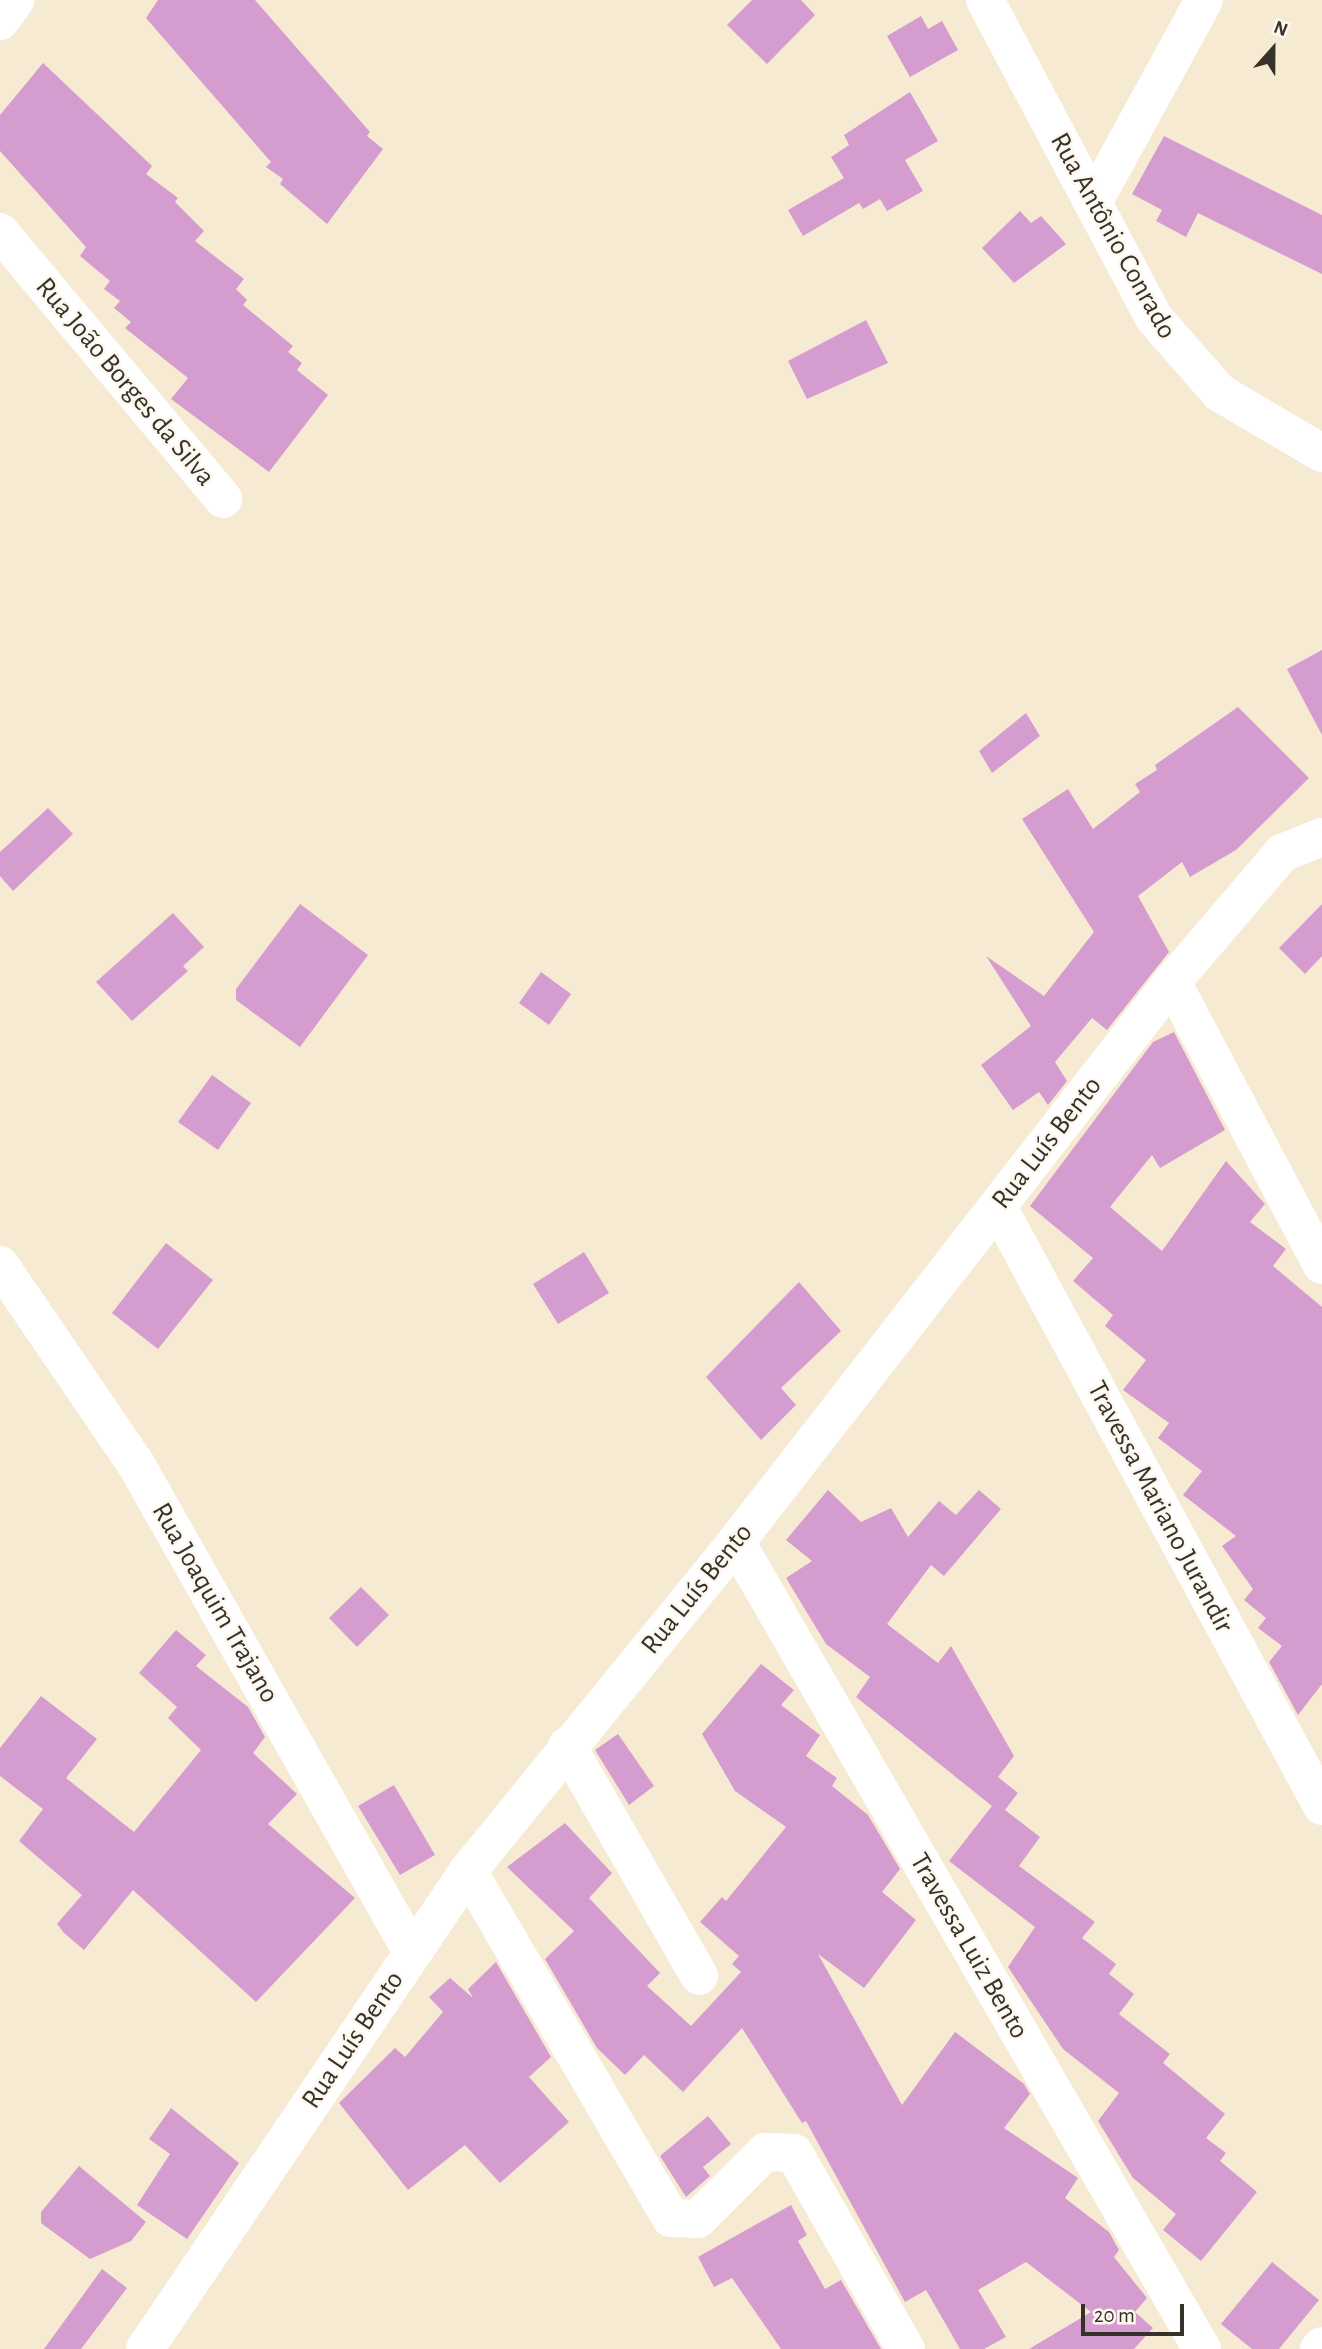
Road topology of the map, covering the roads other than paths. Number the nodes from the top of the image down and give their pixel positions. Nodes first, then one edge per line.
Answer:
1 (15, 0) edge
2 (985, 0) edge
3 (1204, 0) edge
4 (0, 21) edge
5 (1093, 203) junction
6 (0, 232) edge
7 (1322, 453) edge
8 (223, 499) dead end
9 (1322, 837) edge
10 (1172, 982) junction
11 (998, 1207) junction
12 (0, 1265) edge
13 (1322, 1265) edge
14 (736, 1542) junction
15 (567, 1746) junction
16 (1322, 1806) edge
17 (468, 1871) junction
18 (412, 1952) junction
19 (699, 1976) dead end
20 (145, 2349) edge
21 (906, 2349) edge
22 (1202, 2349) edge

1 - 4 street
2 - 5 street, Rua Antônio Conrado
3 - 5 street
5 - 7 street, Rua Antônio Conrado
6 - 8 street, Rua João Borges da Silva
9 - 10 street, Rua Luís Bento
10 - 11 street, Rua Luís Bento
10 - 13 street
11 - 14 street, Rua Luís Bento
11 - 16 street, Travessa Mariano Jurandir
12 - 18 street, Rua Joaquim Trajano
14 - 15 street, Rua Luís Bento
14 - 22 street, Travessa Luiz Bento
15 - 17 street, Rua Luís Bento
15 - 19 street
17 - 18 street, Rua Luís Bento
17 - 21 street
18 - 20 street, Rua Luís Bento

